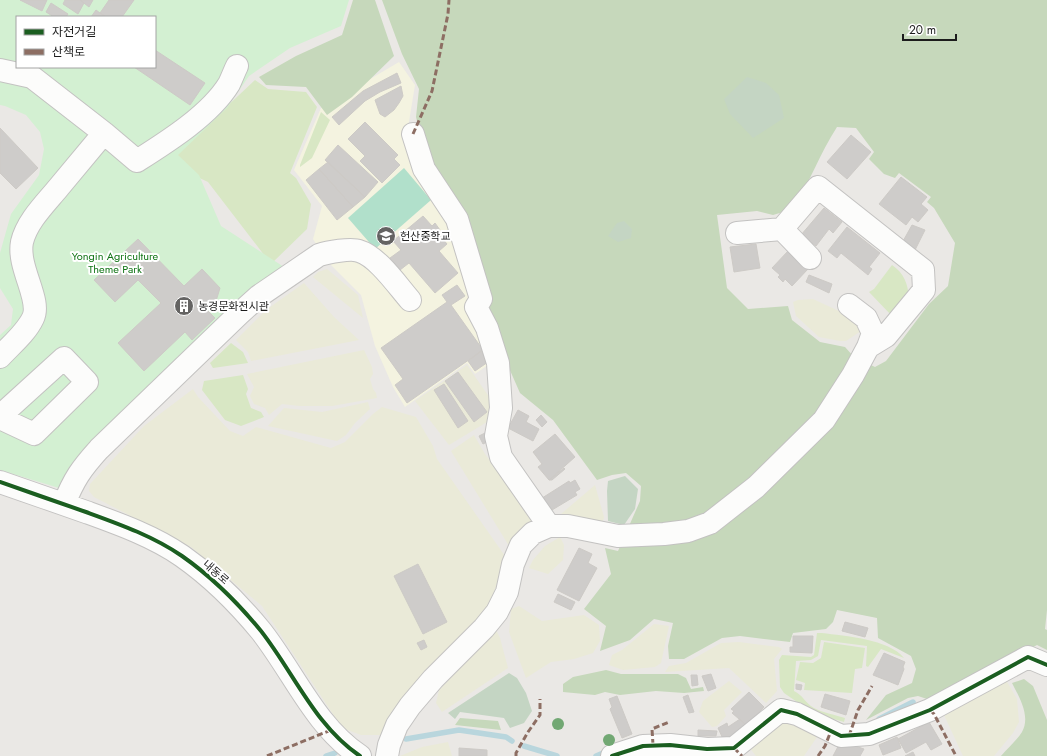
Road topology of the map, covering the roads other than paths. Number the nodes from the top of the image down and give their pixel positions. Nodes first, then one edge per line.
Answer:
1 (237, 66) dead end
2 (0, 70) edge
3 (104, 132) junction
4 (413, 134) dead end
5 (782, 229) junction
6 (737, 232) dead end
7 (810, 258) dead end
8 (410, 300) dead end
9 (849, 305) dead end
10 (868, 347) junction
11 (0, 357) edge
12 (0, 482) edge
13 (64, 504) junction
14 (549, 526) junction
15 (1047, 665) edge
16 (360, 756) edge
17 (387, 756) edge
18 (612, 756) edge

1 - 3 street
2 - 3 street
3 - 11 street
4 - 14 street
5 - 6 street
5 - 7 street
5 - 10 street
8 - 13 street
9 - 10 street
10 - 14 street
12 - 13 street, 내동로
13 - 16 street, 내동로
14 - 17 street
15 - 18 street

